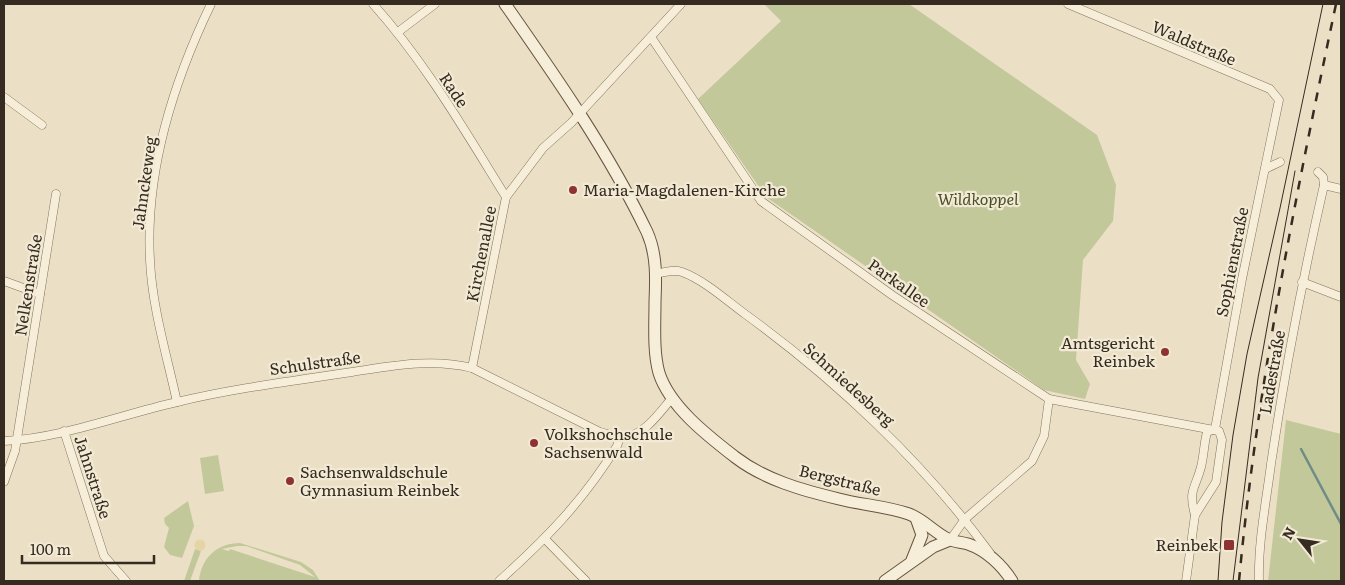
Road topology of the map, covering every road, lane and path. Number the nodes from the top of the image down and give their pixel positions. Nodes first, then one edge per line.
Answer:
1 (212, 4) edge
2 (373, 4) edge
3 (435, 4) edge
4 (505, 4) edge
5 (681, 4) edge
6 (1068, 4) edge
7 (398, 32) junction
8 (651, 37) junction
9 (4, 97) edge
10 (1278, 100) joint
11 (580, 113) junction
12 (42, 125) dead end
13 (1280, 162) dead end
14 (1265, 169) junction
15 (1318, 172) dead end
16 (1324, 185) junction
17 (1341, 189) edge
18 (56, 194) dead end
19 (506, 197) junction
20 (656, 274) junction
21 (4, 281) edge
22 (1302, 282) junction
23 (40, 294) junction
24 (1341, 296) edge
25 (472, 368) junction
26 (672, 398) junction
27 (1050, 399) junction
28 (177, 402) junction
29 (1215, 429) junction
30 (64, 431) junction
31 (620, 437) junction
32 (17, 440) junction
33 (4, 441) edge
34 (4, 482) edge
35 (1195, 516) junction
36 (916, 518) junction
37 (965, 519) junction
38 (934, 530) junction
39 (545, 539) junction
40 (950, 540) junction
41 (921, 555) junction
42 (994, 559) junction
43 (910, 563) junction
44 (1186, 578) edge
45 (126, 581) edge
46 (499, 581) edge
47 (586, 581) edge
48 (885, 581) edge
49 (1012, 581) edge
50 (1259, 581) edge

1 - 28 street, Jahnckeweg
2 - 7 street, Rade
3 - 7 street
4 - 11 main road, Bergstraße
5 - 8 street, Kirchenallee
6 - 10 street, Waldstraße
7 - 19 street, Rade
8 - 11 street, Kirchenallee
8 - 27 street, Parkallee
9 - 12 street
10 - 14 street, Sophienstraße
11 - 19 street, Kirchenallee
11 - 20 main road, Bergstraße
13 - 14 street
14 - 29 street, Sophienstraße
15 - 16 street
16 - 17 street
16 - 22 street, Ladestraße
18 - 23 street, Nelkenstraße
19 - 25 street, Kirchenallee
20 - 26 main road, Bergstraße
20 - 37 street, Schmiedesberg
21 - 23 street
22 - 24 street
22 - 50 street, Ladestraße
23 - 32 street, Nelkenstraße
25 - 28 street, Schulstraße
25 - 31 street, Schulstraße
26 - 31 street
26 - 36 main road, Bergstraße
27 - 29 street, Parkallee
27 - 37 street
28 - 30 street, Schulstraße
29 - 35 street, Sophienstraße
29 - 35 street, Sophienstraße
30 - 32 street, Schulstraße
30 - 45 street, Jahnstraße
31 - 39 street
32 - 33 street, Schulstraße
32 - 34 street, Nelkenstraße
35 - 44 street, Sophienstraße
36 - 38 main road, Bergstraße
36 - 43 main road
37 - 40 street
37 - 42 street, Schmiedesberg
38 - 40 main road, Bergstraße
38 - 41 main road
39 - 46 street
39 - 47 street
40 - 41 main road
40 - 42 main road, Bergstraße
41 - 43 main road
42 - 49 main road, Bergstraße
43 - 48 main road

